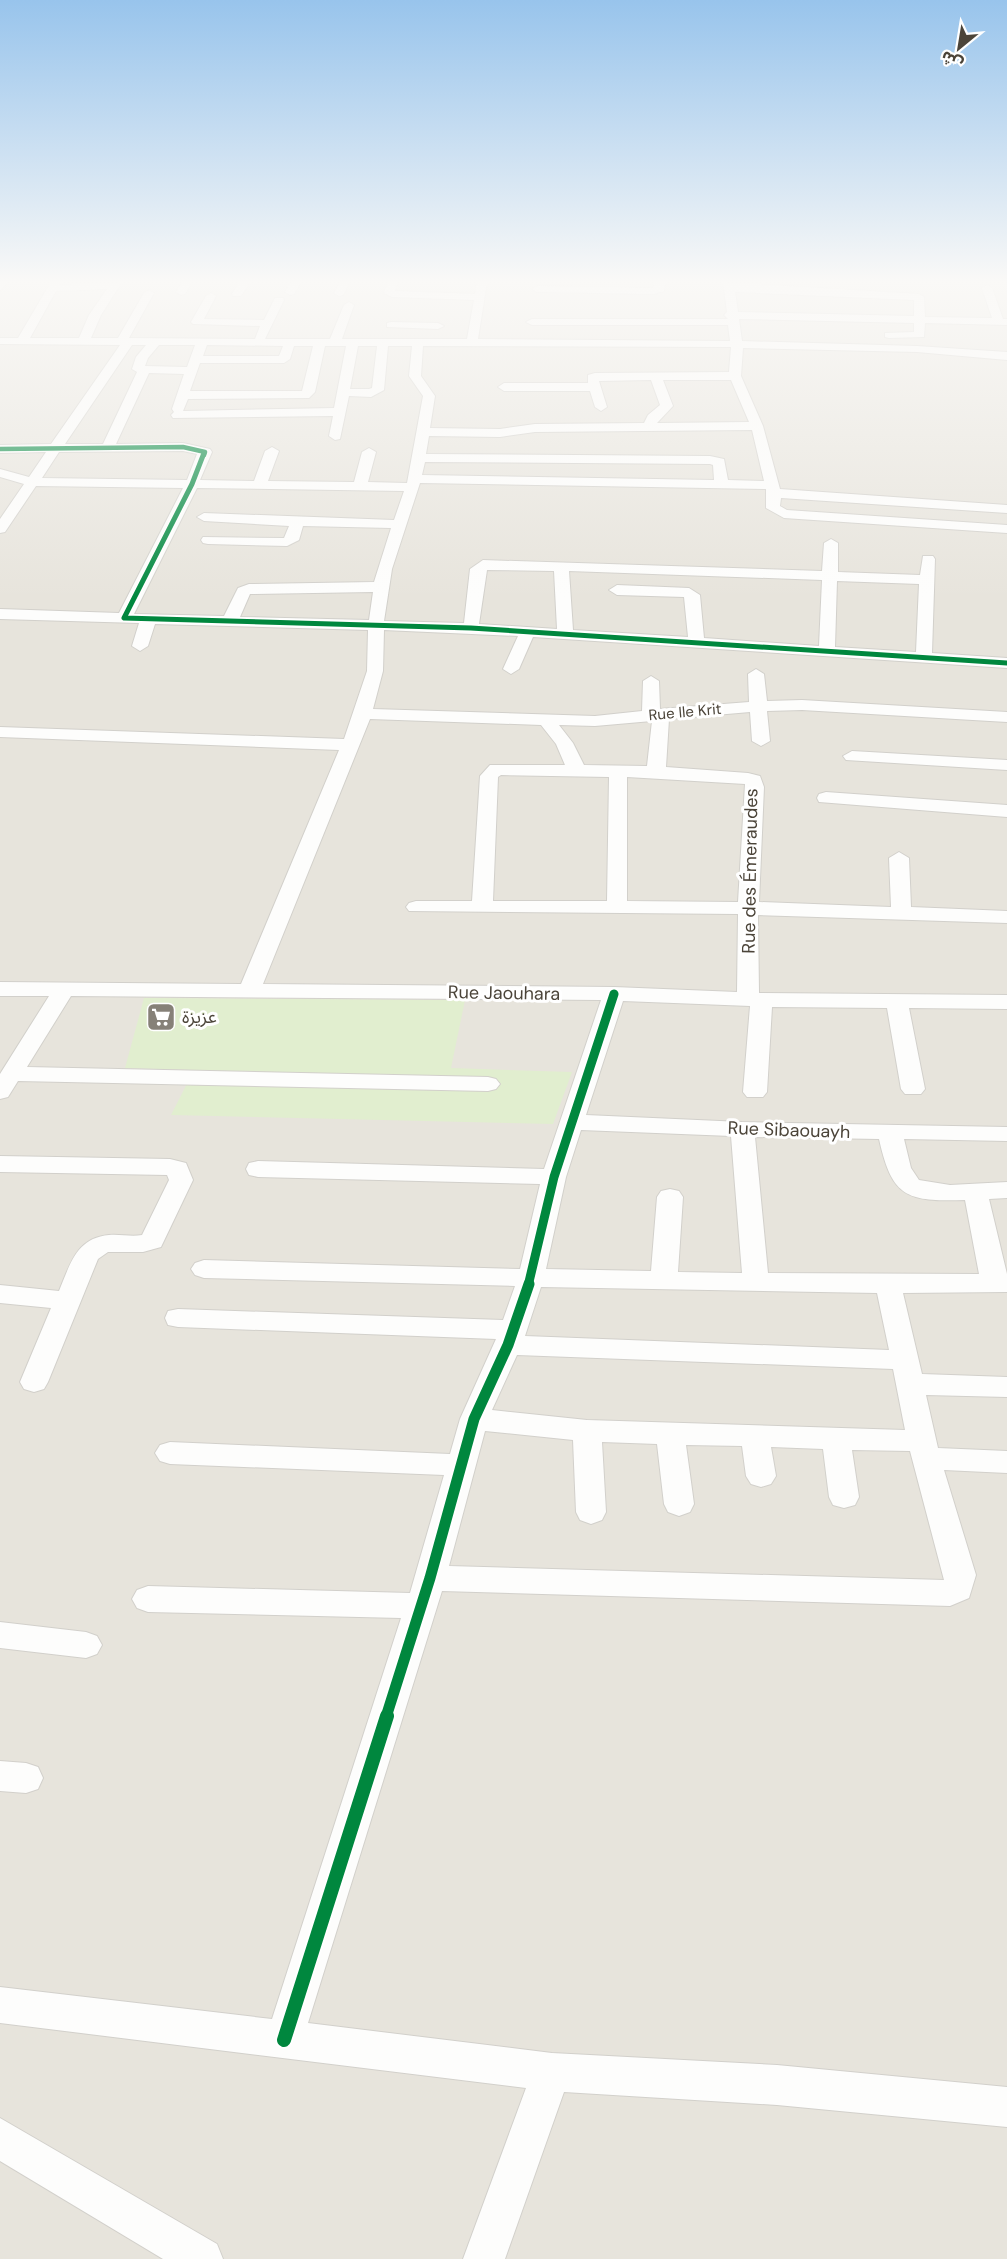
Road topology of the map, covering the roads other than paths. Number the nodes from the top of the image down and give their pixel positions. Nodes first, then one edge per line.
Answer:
1 (95, 387) edge
2 (136, 387) edge
3 (185, 387) edge
4 (210, 387) edge
5 (287, 387) edge
6 (309, 387) edge
7 (343, 387) edge
8 (378, 387) edge
9 (423, 387) edge
10 (508, 387) edge
11 (595, 387) edge
12 (656, 387) edge
13 (740, 387) edge
14 (342, 392) junction
15 (181, 395) junction
16 (598, 398) junction
17 (535, 400) dead end
18 (340, 412) junction
19 (177, 415) junction
20 (757, 426) junction
21 (649, 427) junction
22 (422, 432) junction
23 (335, 436) dead end
24 (171, 438) junction
25 (108, 447) junction
26 (56, 448) junction
27 (0, 449) edge
28 (272, 451) dead end
29 (369, 452) dead end
30 (420, 458) junction
31 (638, 459) junction
32 (2, 474) edge
33 (33, 482) junction
34 (637, 482) junction
35 (414, 483) junction
36 (721, 483) junction
37 (192, 484) junction
38 (259, 486) junction
39 (360, 487) junction
40 (773, 489) junction
41 (1007, 509) edge
42 (204, 517) dead end
43 (297, 522) junction
44 (398, 524) junction
45 (0, 529) edge
46 (1007, 529) edge
47 (208, 540) dead end
48 (831, 543) dead end
49 (928, 559) dead end
50 (561, 567) junction
51 (832, 575) junction
52 (926, 579) junction
53 (380, 587) junction
54 (617, 590) dead end
55 (0, 614) edge
56 (232, 616) dead end
57 (124, 618) junction
58 (148, 619) junction
59 (376, 624) junction
60 (471, 628) junction
61 (528, 631) junction
62 (565, 633) junction
63 (696, 641) junction
64 (140, 646) dead end
65 (827, 651) junction
66 (924, 657) junction
67 (1007, 663) edge
68 (511, 669) dead end
69 (756, 674) dead end
70 (651, 681) dead end
71 (757, 706) junction
72 (363, 714) junction
73 (656, 715) junction
74 (1007, 717) edge
75 (546, 720) junction
76 (0, 732) edge
77 (761, 741) dead end
78 (350, 745) junction
79 (852, 756) dead end
80 (1007, 765) edge
81 (577, 770) junction
82 (618, 771) junction
83 (657, 772) junction
84 (826, 798) dead end
85 (1007, 811) edge
86 (899, 858) dead end
87 (416, 907) dead end
88 (482, 907) junction
89 (616, 908) junction
90 (748, 908) junction
91 (901, 912) junction
92 (1007, 917) edge
93 (65, 988) junction
94 (0, 989) edge
95 (249, 992) junction
96 (614, 994) junction
97 (755, 1000) junction
98 (897, 1002) junction
99 (1007, 1002) edge
100 (6, 1083) edge
101 (488, 1084) dead end
102 (913, 1089) dead end
103 (755, 1092) dead end
104 (571, 1122) junction
105 (742, 1129) junction
106 (890, 1133) junction
107 (1007, 1134) edge
108 (0, 1164) edge
109 (258, 1169) dead end
110 (554, 1177) junction
111 (975, 1190) junction
112 (1007, 1190) edge
113 (670, 1197) dead end
114 (204, 1269) dead end
115 (531, 1278) junction
116 (664, 1279) junction
117 (756, 1280) junction
118 (1000, 1282) edge
119 (888, 1284) junction
120 (0, 1294) edge
121 (67, 1301) junction
122 (178, 1318) dead end
123 (511, 1338) junction
124 (907, 1372) junction
125 (34, 1382) dead end
126 (1007, 1387) edge
127 (474, 1419) junction
128 (587, 1431) junction
129 (670, 1434) junction
130 (755, 1437) junction
131 (836, 1440) junction
132 (925, 1450) junction
133 (170, 1453) dead end
134 (1007, 1462) edge
135 (461, 1466) junction
136 (761, 1476) dead end
137 (844, 1497) dead end
138 (679, 1504) dead end
139 (591, 1512) dead end
140 (425, 1592) junction
141 (148, 1599) dead end
142 (0, 1635) edge
143 (86, 1645) dead end
144 (0, 2005) edge
145 (284, 2040) junction
146 (552, 2072) junction
147 (1007, 2107) edge
148 (0, 2138) edge
149 (202, 2259) edge
150 (484, 2259) edge

1 - 26 street
2 - 25 street
3 - 15 street
4 - 15 street
5 - 6 street
7 - 14 street
8 - 14 street
9 - 22 street
10 - 16 street
11 - 16 street
12 - 21 street
13 - 20 street
14 - 18 street
15 - 19 street
16 - 17 street
18 - 19 street
18 - 23 street
19 - 24 street
20 - 21 street
20 - 40 street
21 - 22 street
22 - 30 street
24 - 25 street
24 - 37 street
25 - 26 street
26 - 27 street
26 - 33 street
28 - 38 street
29 - 39 street
30 - 31 street
30 - 35 street
31 - 34 street
31 - 36 street
32 - 33 street
33 - 37 street
33 - 45 street
34 - 35 street
34 - 36 street
35 - 39 street
35 - 44 street
36 - 40 street
37 - 38 street
37 - 57 street
38 - 39 street
40 - 41 street
40 - 46 street
42 - 43 street
43 - 44 street
43 - 47 street
44 - 53 street
48 - 51 street
49 - 52 street
50 - 51 street
50 - 60 street
50 - 62 street
51 - 52 street
51 - 65 street
52 - 66 street
53 - 56 street
53 - 59 street
54 - 63 street
55 - 57 street
57 - 58 street
58 - 59 street
58 - 64 street
59 - 60 street
59 - 72 street
60 - 61 street
61 - 62 street
61 - 68 street
62 - 63 street
63 - 65 street
65 - 66 street
66 - 67 street
69 - 71 street
70 - 73 street
71 - 73 street, Rue Ile Krit
71 - 74 street, Rue Ile Krit
71 - 77 street
72 - 75 street, Rue Ile Krit
72 - 78 street
73 - 75 street, Rue Ile Krit
73 - 83 street
75 - 81 street
76 - 78 street
78 - 95 street
79 - 80 street
81 - 82 street, Rue des Émeraudes
81 - 88 street, Rue des Émeraudes
82 - 83 street, Rue des Émeraudes
82 - 89 street
83 - 90 street, Rue des Émeraudes
84 - 85 street
86 - 91 street
87 - 88 street
88 - 89 street
89 - 90 street
90 - 91 street
90 - 97 street, Rue des Émeraudes
91 - 92 street
93 - 94 street, Rue Jaouhara
93 - 95 street, Rue Jaouhara
93 - 100 street
95 - 96 street, Rue Jaouhara
96 - 97 street, Rue Jaouhara
96 - 104 street
97 - 98 street, Rue Jaouhara
97 - 103 street, Rue des Émeraudes
98 - 99 street, Rue Jaouhara
98 - 102 street
100 - 101 street
104 - 105 street, Rue Sibaouayh
104 - 110 street
105 - 106 street, Rue Sibaouayh
105 - 117 street
106 - 107 street, Rue Sibaouayh
106 - 111 street
108 - 121 street
109 - 110 street
110 - 115 street
111 - 112 street
111 - 118 street
113 - 116 street
114 - 115 street
115 - 116 street
115 - 123 street
116 - 117 street
117 - 119 street
118 - 119 street
119 - 124 street
120 - 121 street
121 - 125 street
122 - 123 street
123 - 124 street
123 - 127 street
124 - 126 street
124 - 132 street
127 - 128 street
127 - 135 street
128 - 129 street
128 - 139 street
129 - 130 street
129 - 138 street
130 - 131 street
130 - 136 street
131 - 132 street
131 - 137 street
132 - 134 street
132 - 140 street
133 - 135 street
135 - 140 street
140 - 141 street
140 - 145 street
142 - 143 street
144 - 145 street
145 - 146 street
146 - 147 street
146 - 150 street
148 - 149 street

